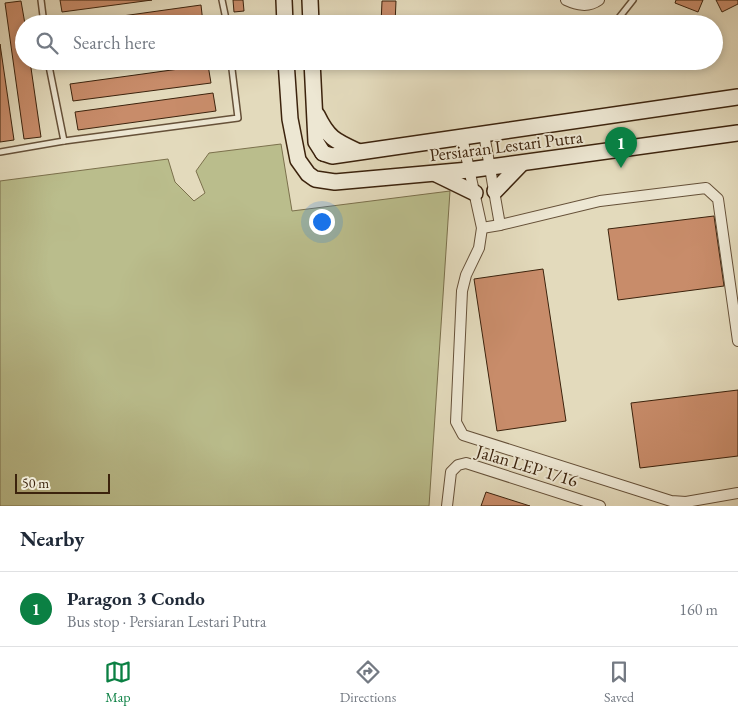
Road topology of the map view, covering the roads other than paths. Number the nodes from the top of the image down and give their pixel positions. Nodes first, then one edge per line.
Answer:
1 (41, 0) edge
2 (222, 0) edge
3 (284, 0) edge
4 (310, 0) edge
5 (566, 0) edge
6 (599, 0) edge
7 (633, 0) edge
8 (43, 15) edge
9 (225, 15) edge
10 (285, 15) edge
11 (311, 15) edge
12 (621, 15) edge
13 (50, 70) edge
14 (232, 70) edge
15 (287, 70) edge
16 (312, 70) edge
17 (738, 97) edge
18 (314, 109) junction
19 (738, 133) edge
20 (484, 134) junction
21 (462, 137) junction
22 (64, 142) junction
23 (357, 151) junction
24 (0, 152) edge
25 (322, 153) junction
26 (520, 164) junction
27 (490, 167) junction
28 (469, 170) junction
29 (308, 174) junction
30 (435, 174) junction
31 (495, 191) junction
32 (475, 193) junction
33 (500, 225) junction
34 (482, 228) junction
35 (738, 341) edge
36 (738, 494) edge
37 (447, 506) edge
38 (600, 506) edge

1 - 8 lane
2 - 9 lane
3 - 10 street
4 - 11 street
5 - 6 street
7 - 12 lane
13 - 22 lane
14 - 22 lane
15 - 29 street
16 - 18 street
17 - 20 street, Persiaran Lestari Putra
18 - 23 street
18 - 25 street
19 - 26 street, Persiaran Lestari Putra
20 - 21 street, Persiaran Lestari Putra
20 - 27 street
21 - 23 street, Persiaran Lestari Putra
21 - 28 street
22 - 24 lane
23 - 25 street, Persiaran Lestari Putra
25 - 29 street
26 - 27 street, Persiaran Lestari Putra
26 - 31 street
27 - 28 street, Persiaran Lestari Putra
27 - 31 street
28 - 30 street, Persiaran Lestari Putra
28 - 32 street
29 - 30 street, Persiaran Lestari Putra
30 - 32 street
31 - 33 street
32 - 34 street
33 - 34 street
33 - 35 street
34 - 36 street
37 - 38 street, Jalan LEP 1/16

